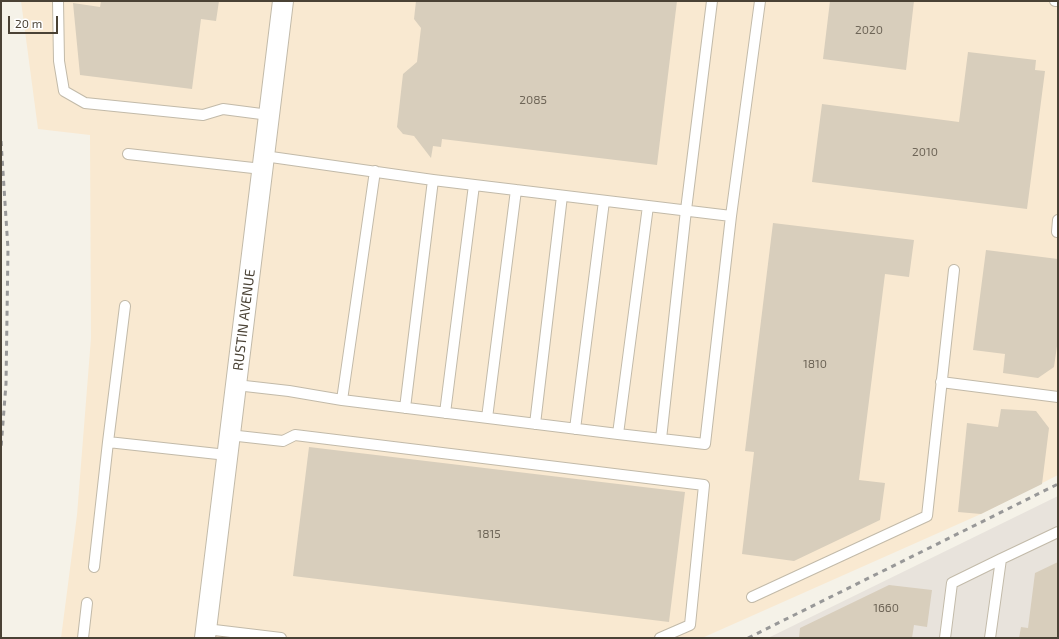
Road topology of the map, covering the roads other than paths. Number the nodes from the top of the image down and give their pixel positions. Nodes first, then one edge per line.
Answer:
1 (58, 1) edge
2 (282, 1) edge
3 (712, 1) edge
4 (760, 1) edge
5 (269, 115) junction
6 (128, 154) dead end
7 (263, 162) junction
8 (375, 171) junction
9 (433, 180) junction
10 (474, 185) junction
11 (516, 190) junction
12 (562, 196) junction
13 (604, 201) junction
14 (648, 206) junction
15 (686, 210) junction
16 (731, 216) junction
17 (1058, 220) edge
18 (1058, 232) edge
19 (954, 270) dead end
20 (125, 306) dead end
21 (941, 382) junction
22 (236, 384) junction
23 (1058, 397) edge
24 (342, 400) junction
25 (405, 408) junction
26 (445, 413) junction
27 (487, 418) junction
28 (535, 424) junction
29 (575, 429) junction
30 (229, 434) junction
31 (618, 434) junction
32 (661, 439) junction
33 (108, 442) junction
34 (226, 455) junction
35 (1058, 532) edge
36 (1001, 559) junction
37 (94, 567) dead end
38 (752, 597) dead end
39 (87, 603) dead end
40 (205, 634) edge
41 (255, 637) edge
42 (83, 638) edge
43 (281, 638) edge
44 (660, 638) edge
45 (945, 638) edge
46 (990, 638) edge

1 - 5 lane
2 - 5 street, RUSTIN AVENUE
3 - 15 lane
4 - 16 lane
5 - 7 street, RUSTIN AVENUE
6 - 7 lane
7 - 8 lane
7 - 22 street, RUSTIN AVENUE
8 - 9 lane
8 - 24 lane
9 - 10 lane
9 - 25 lane
10 - 11 lane
10 - 26 lane
11 - 12 lane
11 - 27 lane
12 - 13 lane
12 - 28 lane
13 - 14 lane
13 - 29 lane
14 - 15 lane
14 - 31 lane
15 - 16 lane
15 - 32 lane
16 - 32 lane
17 - 18 lane
19 - 21 lane
20 - 33 lane
21 - 23 lane
21 - 38 lane
22 - 24 lane
22 - 30 street, RUSTIN AVENUE
24 - 25 lane
25 - 26 lane
26 - 27 lane
27 - 28 lane
28 - 29 lane
29 - 31 lane
30 - 34 street, RUSTIN AVENUE
30 - 44 lane
31 - 32 lane
33 - 34 lane
33 - 37 lane
34 - 40 street, RUSTIN AVENUE
35 - 36 lane
36 - 45 lane
36 - 46 lane
39 - 42 lane
40 - 41 lane
41 - 43 lane

